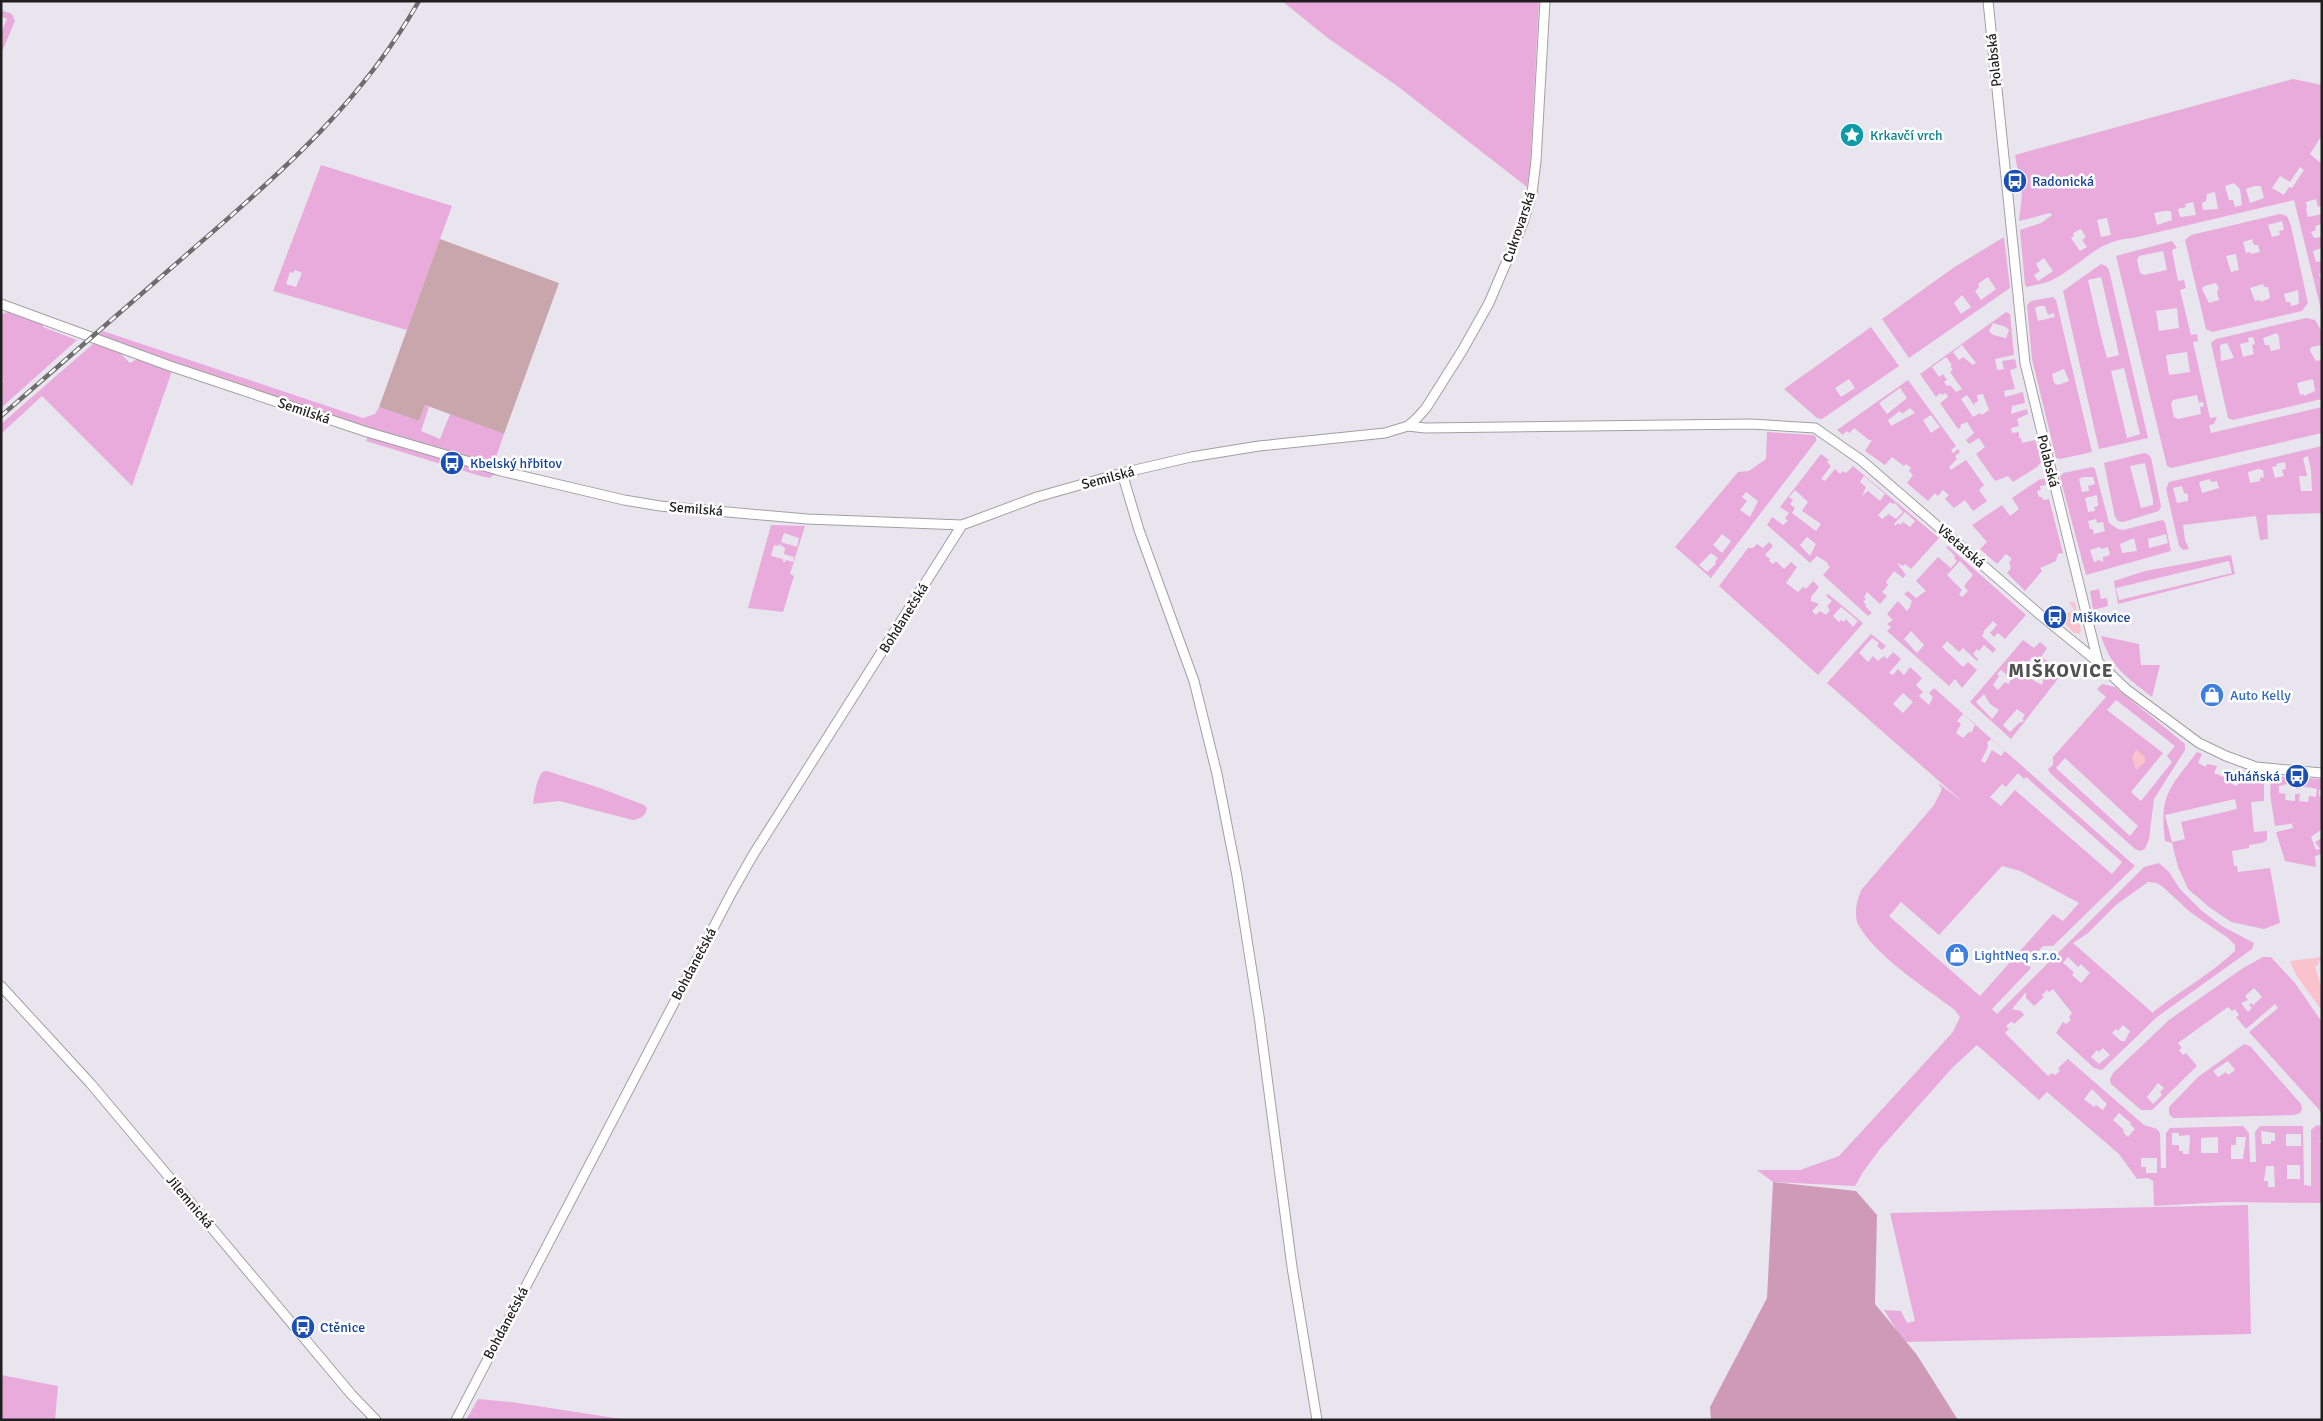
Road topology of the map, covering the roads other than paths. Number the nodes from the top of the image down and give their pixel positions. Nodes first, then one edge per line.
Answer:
1 (1545, 1) edge
2 (1988, 1) edge
3 (1, 304) edge
4 (1408, 426) junction
5 (1122, 473) junction
6 (962, 525) junction
7 (2098, 662) junction
8 (2322, 773) edge
9 (1, 986) edge
10 (376, 1420) edge
11 (456, 1420) edge
12 (1317, 1420) edge

1 - 4 street, Cukrovarská
2 - 7 street, Polabská
3 - 6 street, Semilská
4 - 5 street, Semilská
4 - 7 street, Všetatská
5 - 6 street, Semilská
5 - 12 street
6 - 11 street, Bohdanečská
7 - 8 street
9 - 10 street, Jilemnická

